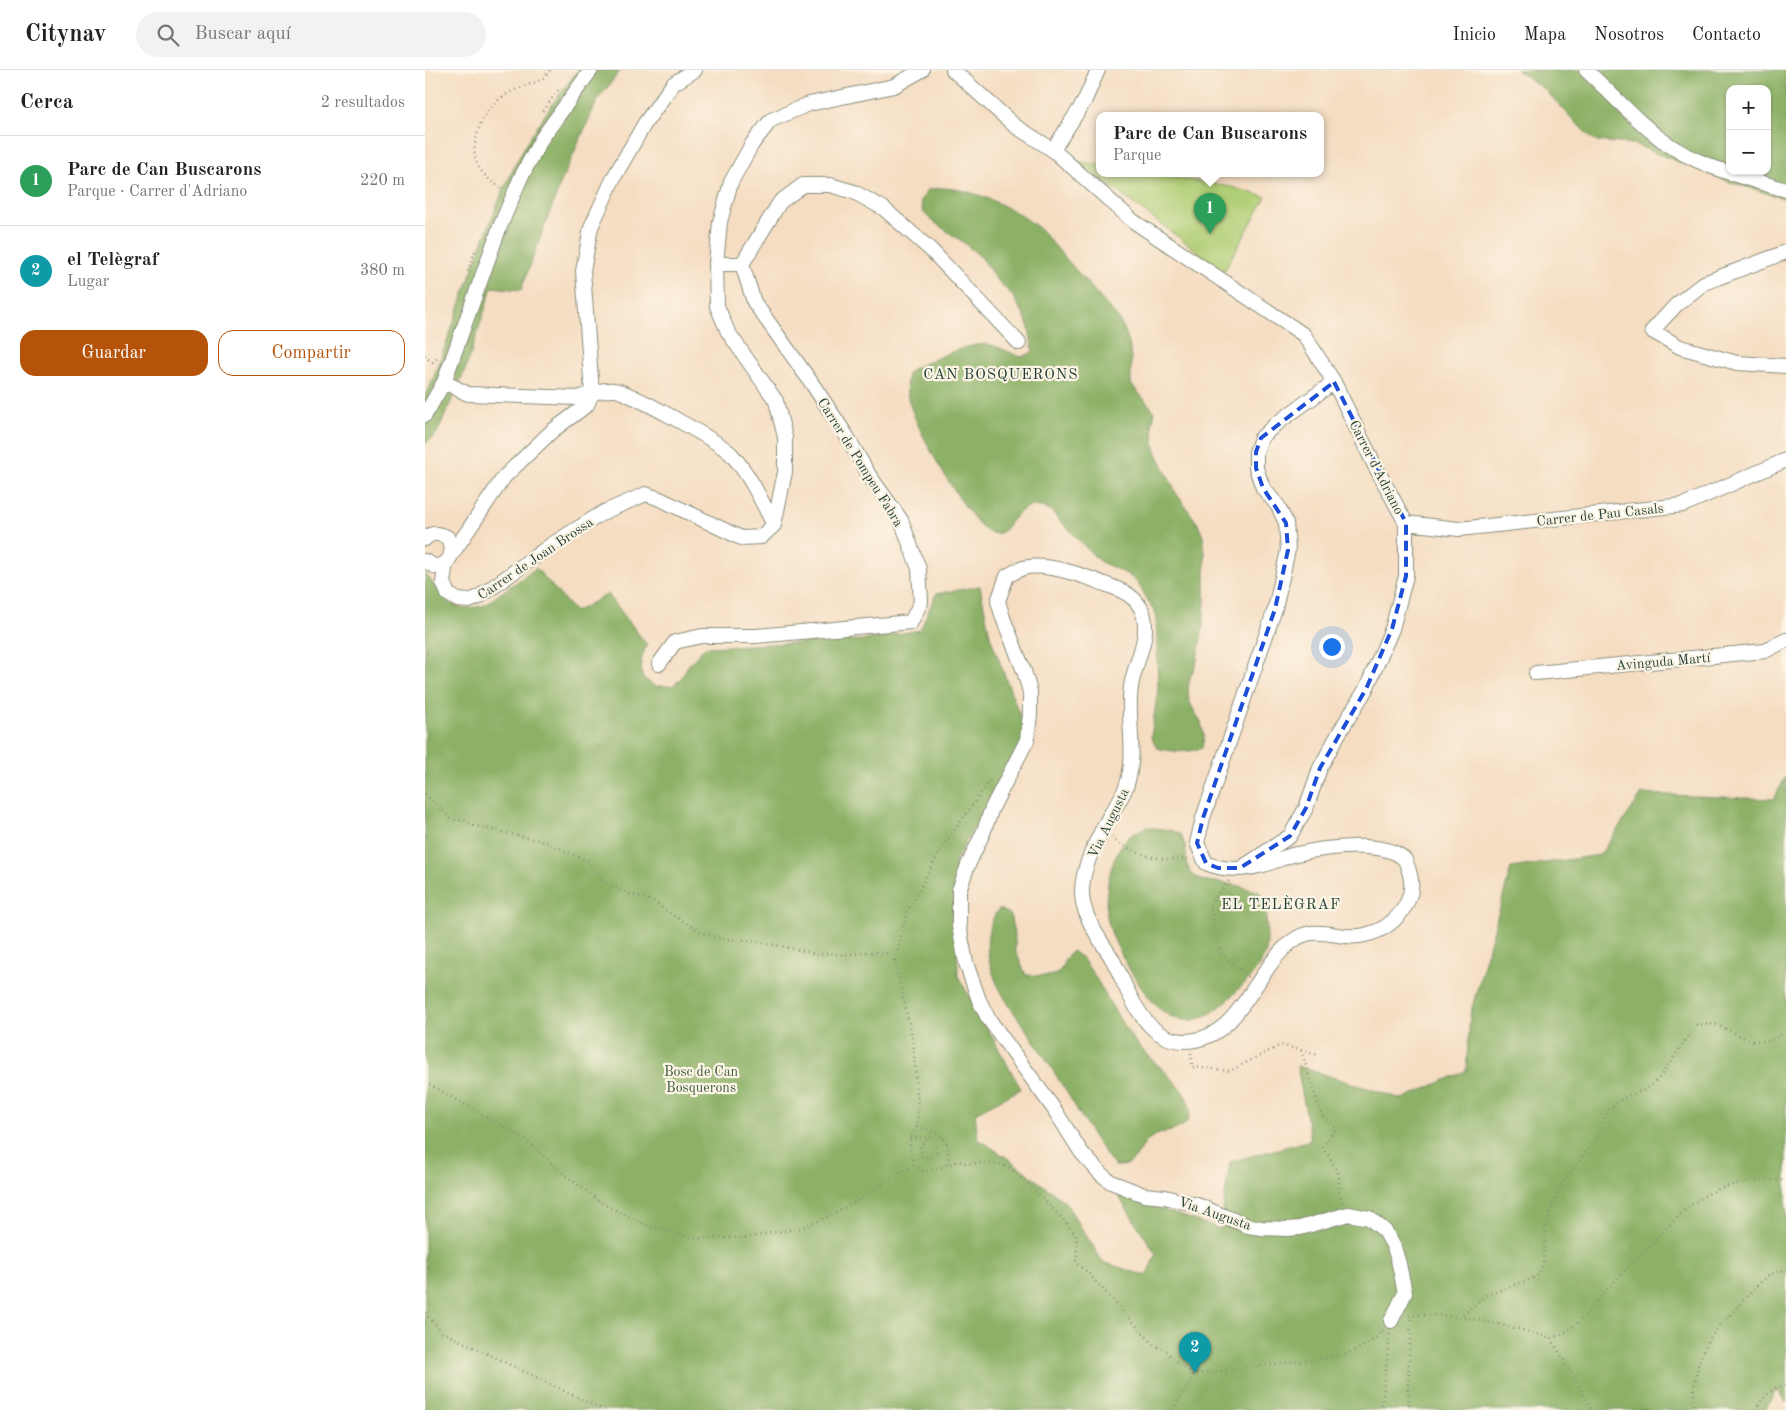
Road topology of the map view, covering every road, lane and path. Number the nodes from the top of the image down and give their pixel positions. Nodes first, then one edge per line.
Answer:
1 (550, 70) edge
2 (591, 70) edge
3 (695, 70) edge
4 (922, 70) edge
5 (953, 70) edge
6 (1098, 70) edge
7 (1586, 70) edge
8 (1053, 150) junction
9 (501, 188) dead end
10 (1786, 190) edge
11 (1786, 252) edge
12 (717, 264) junction
13 (742, 264) junction
14 (1019, 343) dead end
15 (1786, 366) edge
16 (444, 382) junction
17 (1334, 382) junction
18 (592, 393) junction
19 (425, 415) edge
20 (1786, 460) edge
21 (1407, 523) junction
22 (774, 525) junction
23 (425, 538) edge
24 (425, 561) edge
25 (448, 561) junction
26 (1786, 640) edge
27 (659, 664) dead end
28 (1536, 673) dead end
29 (1012, 768) junction
30 (425, 794) edge
31 (1103, 829) junction
32 (1203, 855) junction
33 (1240, 868) junction
34 (895, 961) junction
35 (1256, 985) junction
36 (1786, 1033) edge
37 (1191, 1041) junction
38 (1301, 1050) junction
39 (1318, 1055) dead end
40 (425, 1082) edge
41 (917, 1127) junction
42 (910, 1138) junction
43 (933, 1146) dead end
44 (915, 1164) junction
45 (948, 1165) junction
46 (1786, 1180) edge
47 (1348, 1214) junction
48 (1786, 1269) edge
49 (425, 1313) edge
50 (1411, 1315) junction
51 (1459, 1318) junction
52 (1391, 1321) junction
53 (1551, 1338) junction
54 (1193, 1374) junction
55 (1786, 1385) edge
56 (604, 1410) edge
57 (1172, 1410) edge
58 (1381, 1410) edge
59 (1409, 1410) edge
60 (1592, 1410) edge
61 (1693, 1410) edge
62 (1755, 1410) edge

1 - 9 path
2 - 16 street
3 - 18 street
4 - 12 street
5 - 8 street, Carrer d'Adriano
6 - 8 street
7 - 10 street
8 - 17 street, Carrer d'Adriano
11 - 15 street
12 - 13 street
12 - 22 street
13 - 14 street
13 - 27 street, Carrer de Pompeu Fabra
16 - 18 street
16 - 19 street
17 - 21 street, Carrer d'Adriano
17 - 32 street
18 - 22 street
18 - 25 street
20 - 21 street, Carrer de Pau Casals
21 - 33 street, Carrer d'Adriano
22 - 25 street, Carrer de Joan Brossa
23 - 25 street
24 - 25 street
26 - 28 street, Avinguda Martí
29 - 31 street, Via Augusta
29 - 34 path
29 - 47 street, Via Augusta
30 - 34 path
31 - 32 path
31 - 37 street, Via Augusta
32 - 33 street, Via Augusta
33 - 35 path
33 - 35 street, Via Augusta
34 - 41 path
35 - 37 street, Via Augusta
36 - 51 path
37 - 38 path
38 - 39 path
38 - 47 path
40 - 44 path
41 - 42 path
41 - 45 path
42 - 43 path
42 - 44 path
44 - 45 path
45 - 54 path
46 - 53 path
47 - 52 street
48 - 61 path
49 - 56 path
50 - 51 path
50 - 52 path
50 - 59 path
51 - 53 path
52 - 54 path
52 - 58 path
53 - 60 path
54 - 57 path
55 - 62 path

